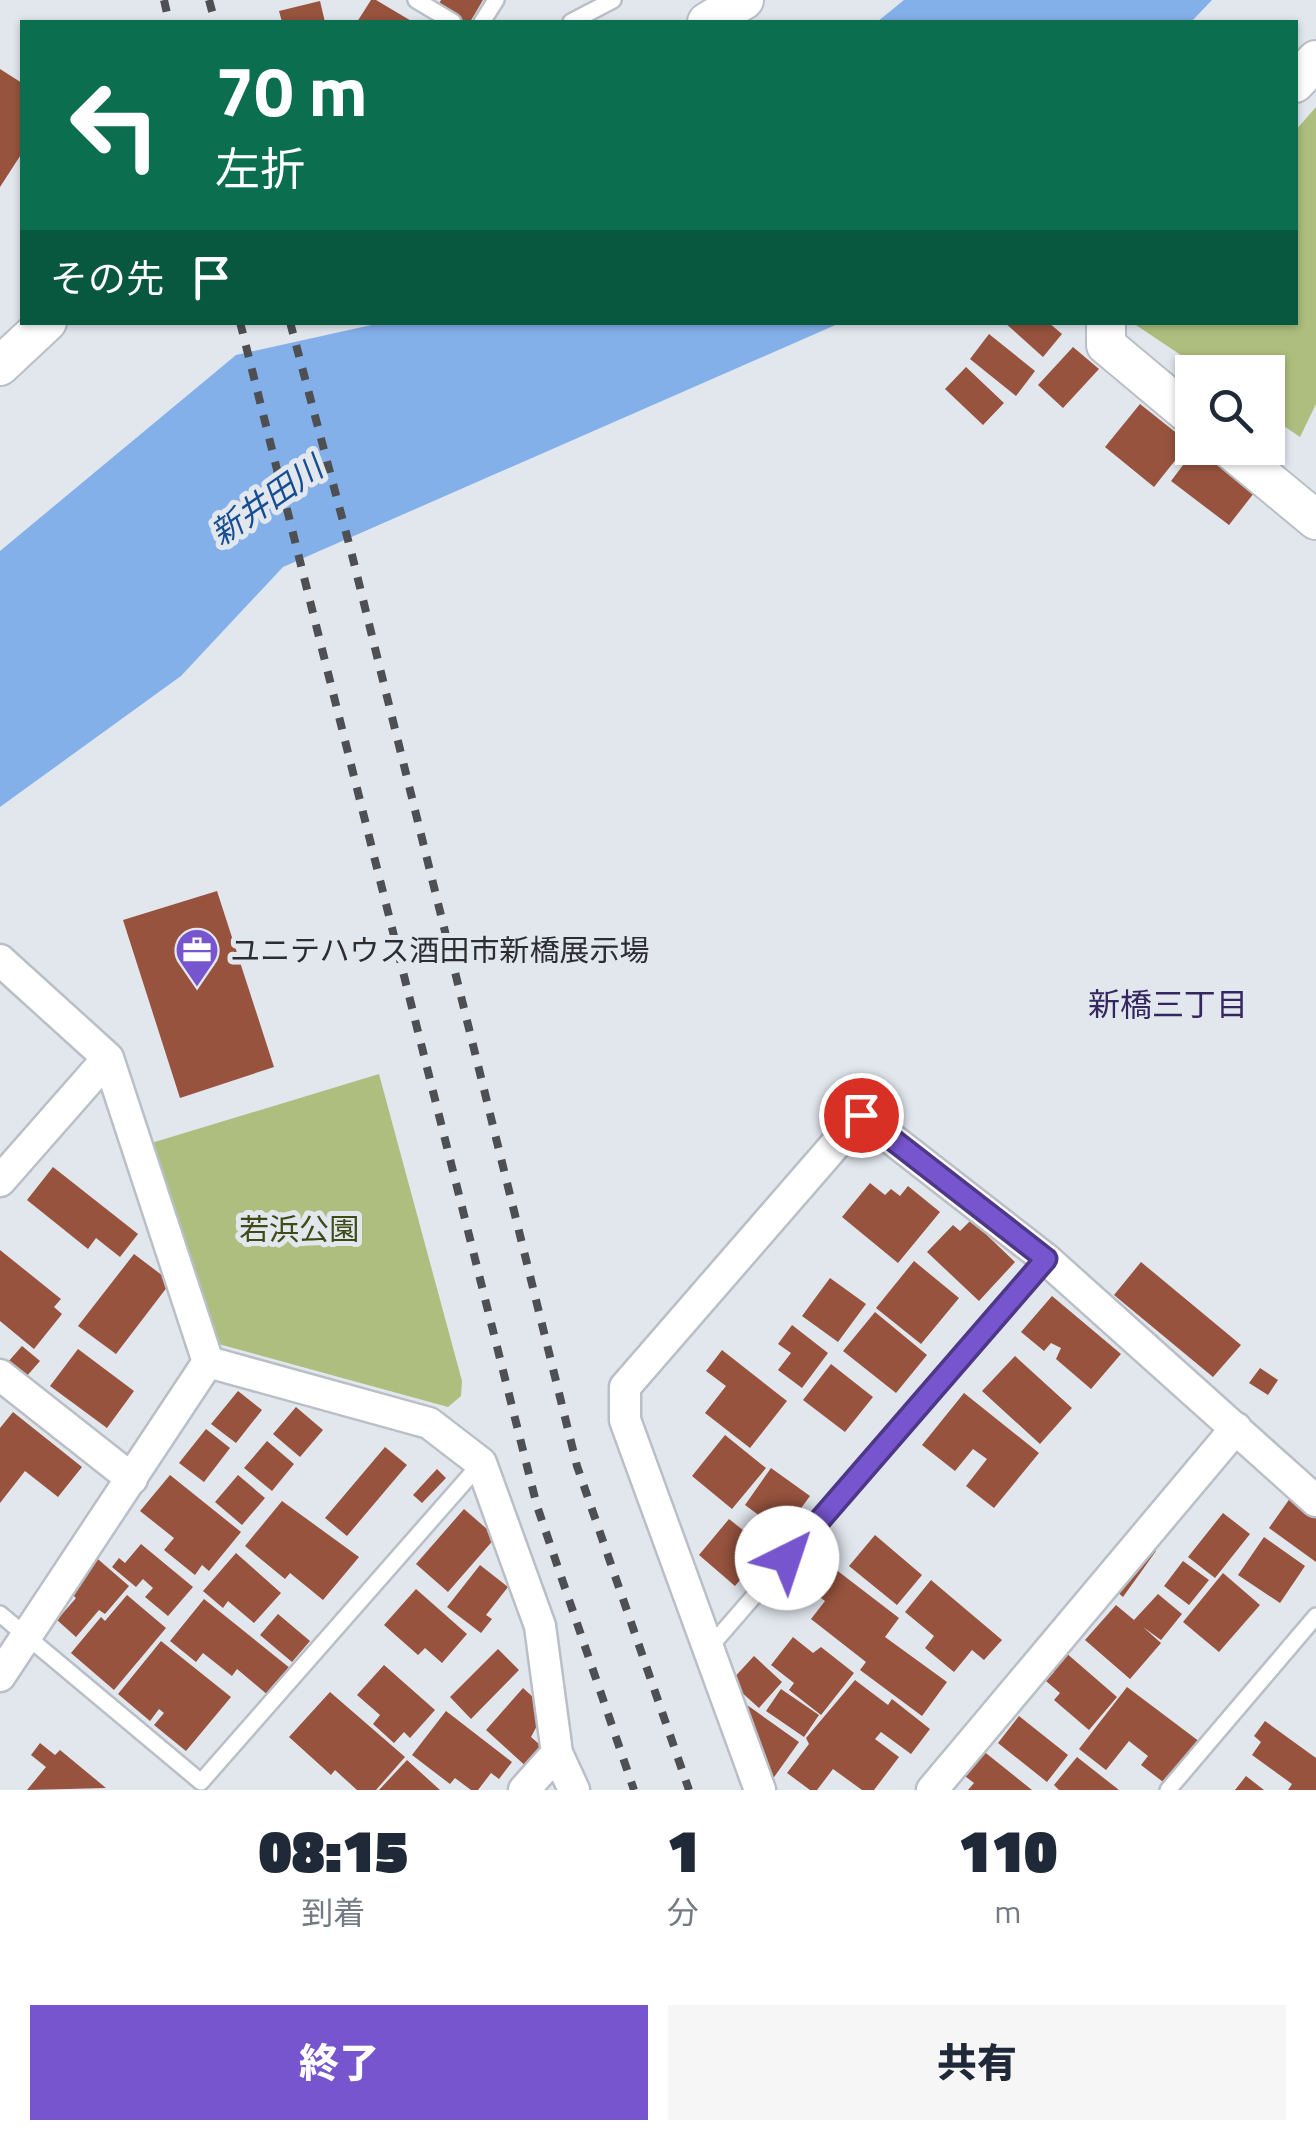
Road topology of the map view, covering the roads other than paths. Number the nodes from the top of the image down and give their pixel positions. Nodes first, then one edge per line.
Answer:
1 (416, 0) edge
2 (612, 0) edge
3 (744, 0) edge
4 (450, 20) edge
5 (575, 20) edge
6 (711, 20) edge
7 (1316, 60) edge
8 (1298, 80) edge
9 (44, 325) edge
10 (1106, 325) edge
11 (0, 366) edge
12 (1175, 403) edge
13 (1250, 465) edge
14 (1316, 520) edge
15 (0, 960) edge
16 (108, 1058) junction
17 (0, 1182) edge
18 (1046, 1259) junction
19 (208, 1362) junction
20 (0, 1375) edge
21 (1236, 1428) junction
22 (481, 1464) junction
23 (132, 1479) junction
24 (1316, 1501) edge
25 (0, 1614) edge
26 (1316, 1616) edge
27 (28, 1637) junction
28 (709, 1648) junction
29 (0, 1676) edge
30 (557, 1753) junction
31 (524, 1790) edge
32 (574, 1790) edge
33 (760, 1790) edge
34 (932, 1790) edge
35 (1168, 1790) edge

1 - 4 lane
2 - 5 lane
3 - 6 street
7 - 8 street
9 - 11 street
10 - 12 street
13 - 14 street
15 - 16 street
16 - 17 street
16 - 19 street
18 - 21 street
18 - 28 lane
18 - 28 street
19 - 22 street
19 - 23 street
20 - 23 street
21 - 24 street
21 - 34 street
22 - 27 lane
22 - 30 street
23 - 27 street
25 - 27 lane
26 - 35 lane
27 - 29 street
28 - 33 street
30 - 31 street
30 - 32 street

